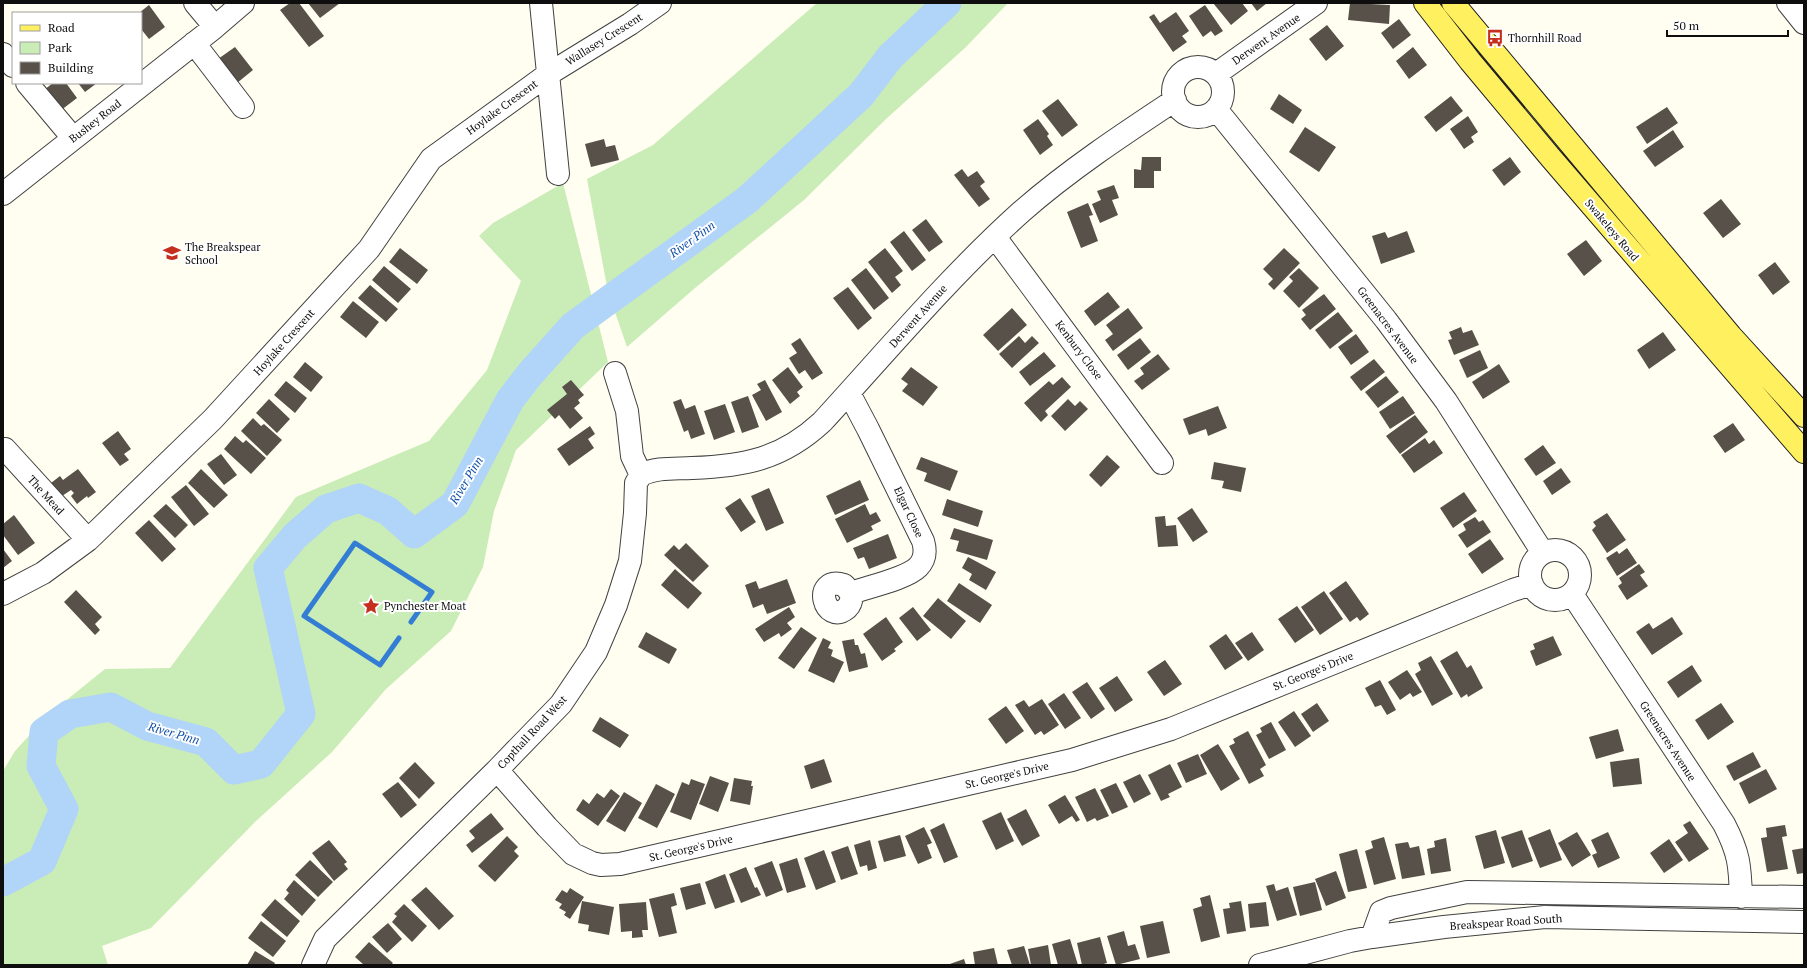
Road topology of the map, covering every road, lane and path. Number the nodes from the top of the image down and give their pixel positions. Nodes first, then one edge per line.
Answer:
1 (195, 3) edge
2 (243, 3) edge
3 (541, 3) edge
4 (660, 3) edge
5 (1316, 3) edge
6 (1425, 3) edge
7 (1453, 3) edge
8 (1788, 3) edge
9 (1804, 24) edge
10 (215, 27) junction
11 (194, 44) junction
12 (3, 54) edge
13 (12, 65) edge
14 (1216, 74) junction
15 (547, 75) junction
16 (28, 84) edge
17 (1175, 100) junction
18 (1534, 101) junction
19 (243, 107) dead end
20 (1216, 109) junction
21 (1515, 114) junction
22 (73, 138) junction
23 (558, 174) dead end
24 (3, 194) edge
25 (995, 237) junction
26 (615, 373) dead end
27 (849, 393) junction
28 (1804, 416) edge
29 (5, 449) dead end
30 (1804, 452) edge
31 (1162, 462) dead end
32 (641, 475) junction
33 (88, 540) junction
34 (1544, 553) junction
35 (1532, 584) junction
36 (851, 593) dead end
37 (3, 594) edge
38 (1572, 594) junction
39 (497, 770) junction
40 (1741, 897) junction
41 (1804, 897) edge
42 (1804, 922) edge
43 (1372, 937) junction
44 (313, 965) edge
45 (1260, 965) edge

1 - 10 street
2 - 10 street, Bushey Road
3 - 15 street
4 - 15 street, Wallasey Crescent
5 - 14 street, Derwent Avenue
6 - 21 main road, Swakeleys Road
7 - 18 main road, Swakeleys Road
8 - 9 street
10 - 11 street, Bushey Road
11 - 19 street
11 - 22 street, Bushey Road
12 - 13 street
14 - 17 street
14 - 20 street
15 - 23 street
15 - 33 street, Hoylake Crescent
16 - 22 street
17 - 20 street
17 - 25 street, Derwent Avenue
18 - 21 main road
18 - 28 main road, Swakeleys Road
20 - 34 street, Greenacres Avenue
21 - 30 main road, Swakeleys Road
22 - 24 street, Bushey Road
25 - 27 street, Derwent Avenue
25 - 31 street, Kenbury Close
26 - 32 street
27 - 32 street, Derwent Avenue
27 - 36 street, Elgar Close
29 - 33 street, The Mead
32 - 39 street, Copthall Road West
33 - 37 street, Hoylake Crescent
34 - 35 street
34 - 38 street
35 - 38 street
35 - 39 street, St. George's Drive
38 - 40 street, Greenacres Avenue
39 - 44 street, Copthall Road West
40 - 41 street
40 - 43 street
42 - 43 street, Breakspear Road South
43 - 45 street, Breakspear Road South

